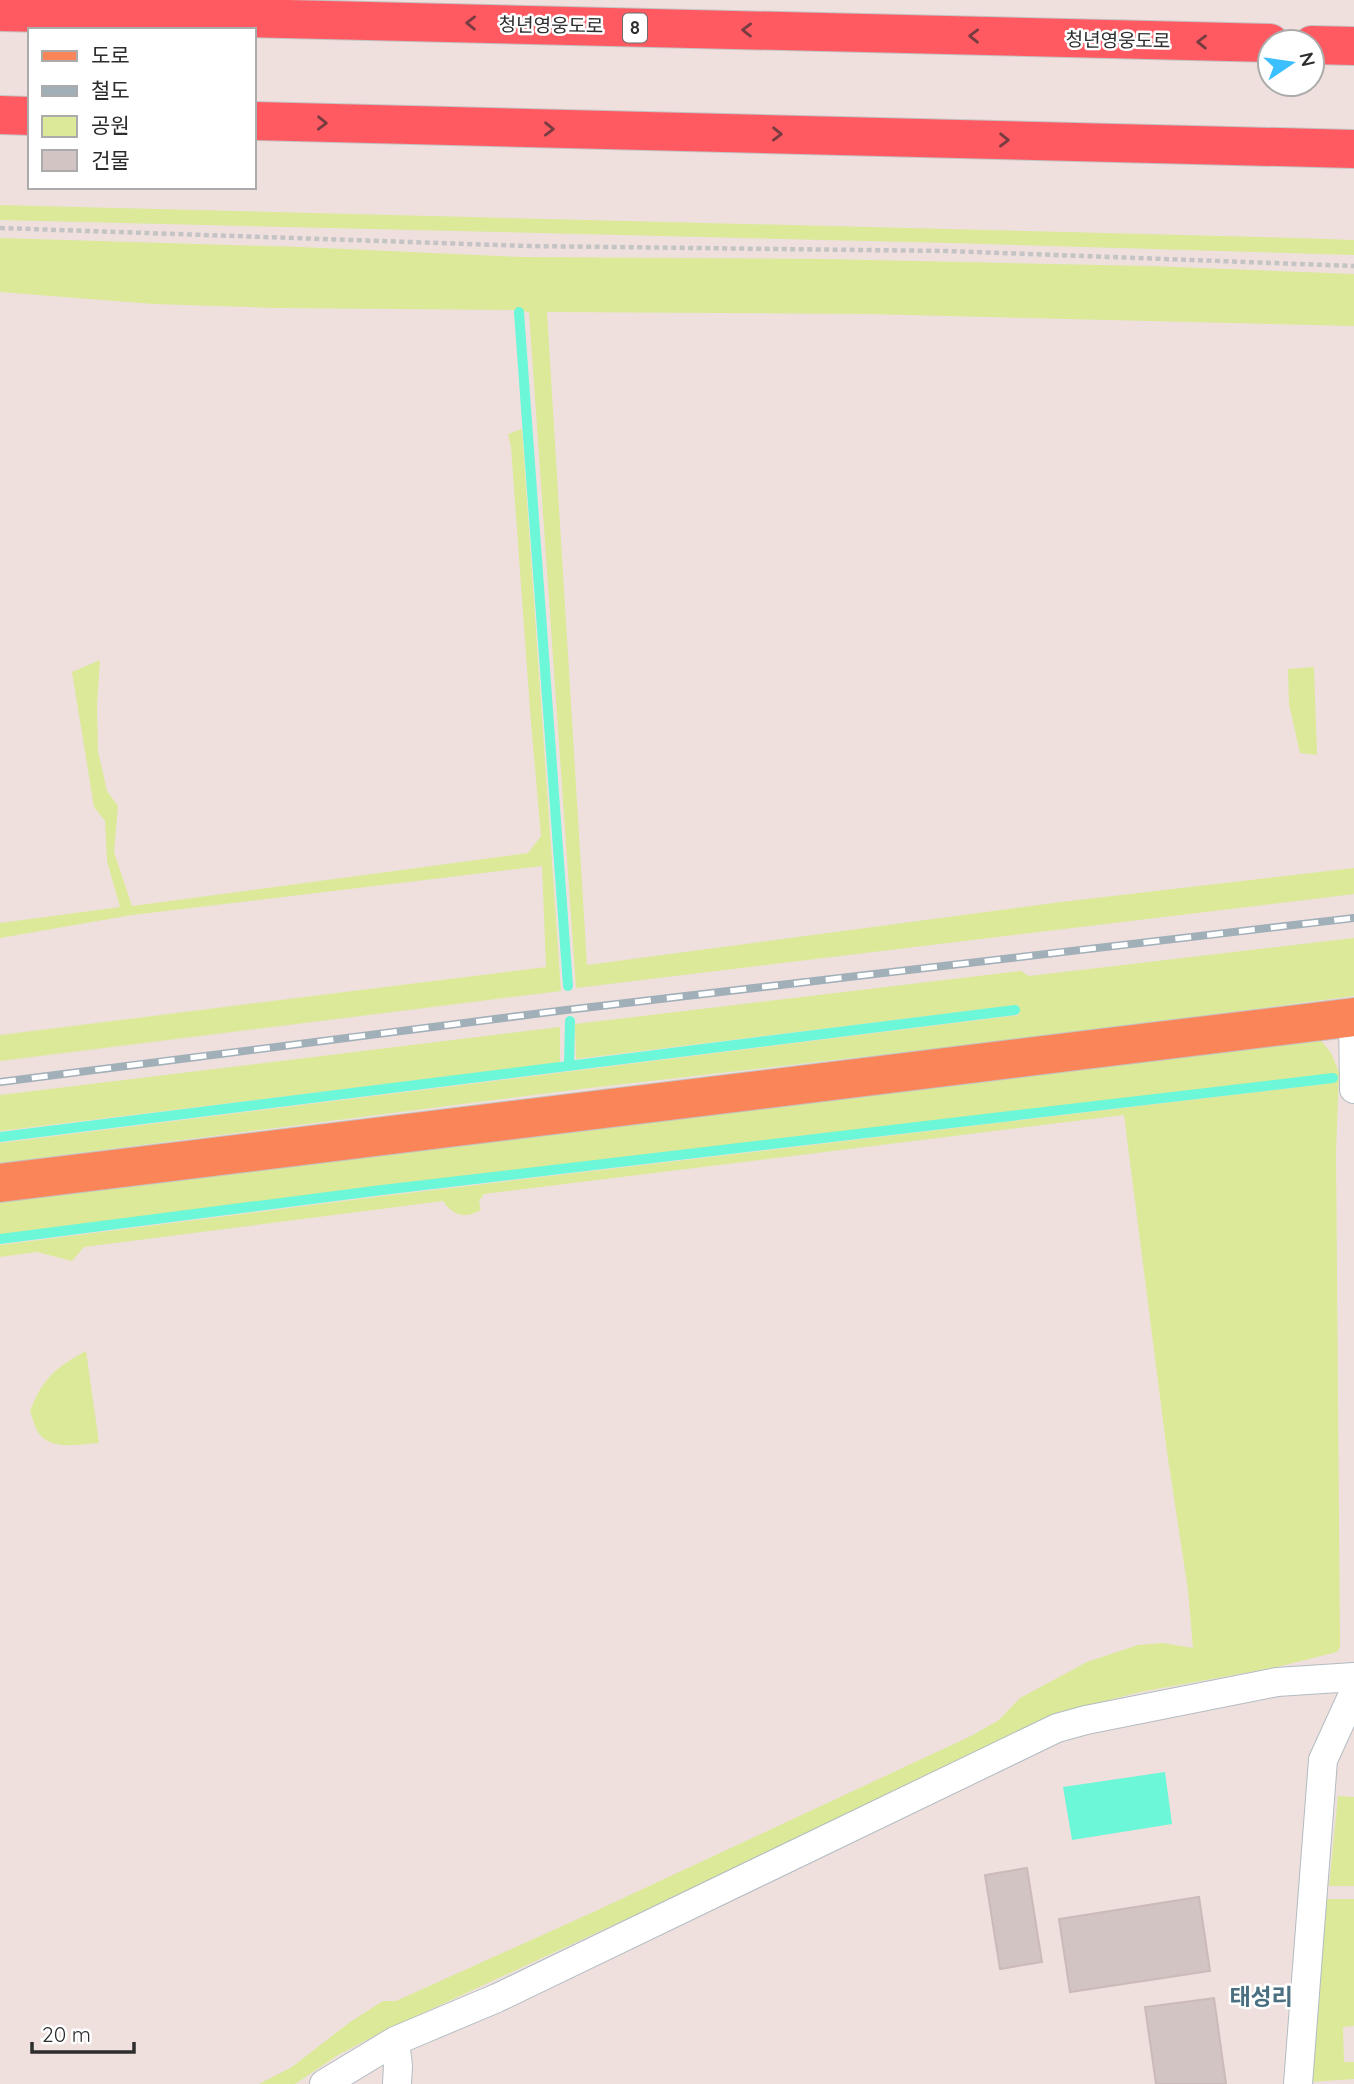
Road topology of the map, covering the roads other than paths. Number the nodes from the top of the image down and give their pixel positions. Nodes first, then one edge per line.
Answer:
1 (0, 12) edge
2 (1256, 43) edge
3 (1326, 45) edge
4 (1354, 46) edge
5 (0, 115) edge
6 (28, 116) edge
7 (256, 121) edge
8 (1354, 149) edge
9 (1354, 1017) edge
10 (1354, 1089) edge
11 (0, 1183) edge
12 (1354, 1677) edge
13 (1354, 1692) edge
14 (394, 2041) junction
15 (324, 2084) edge
16 (397, 2084) edge
17 (1298, 2084) edge

2 -> 1 highway, 청년영웅도로 / 8
3 - 4 highway
5 - 6 highway
7 -> 8 highway
9 - 10 street
9 - 11 main road
12 - 14 street
13 - 17 street
14 - 15 street
14 - 16 street

